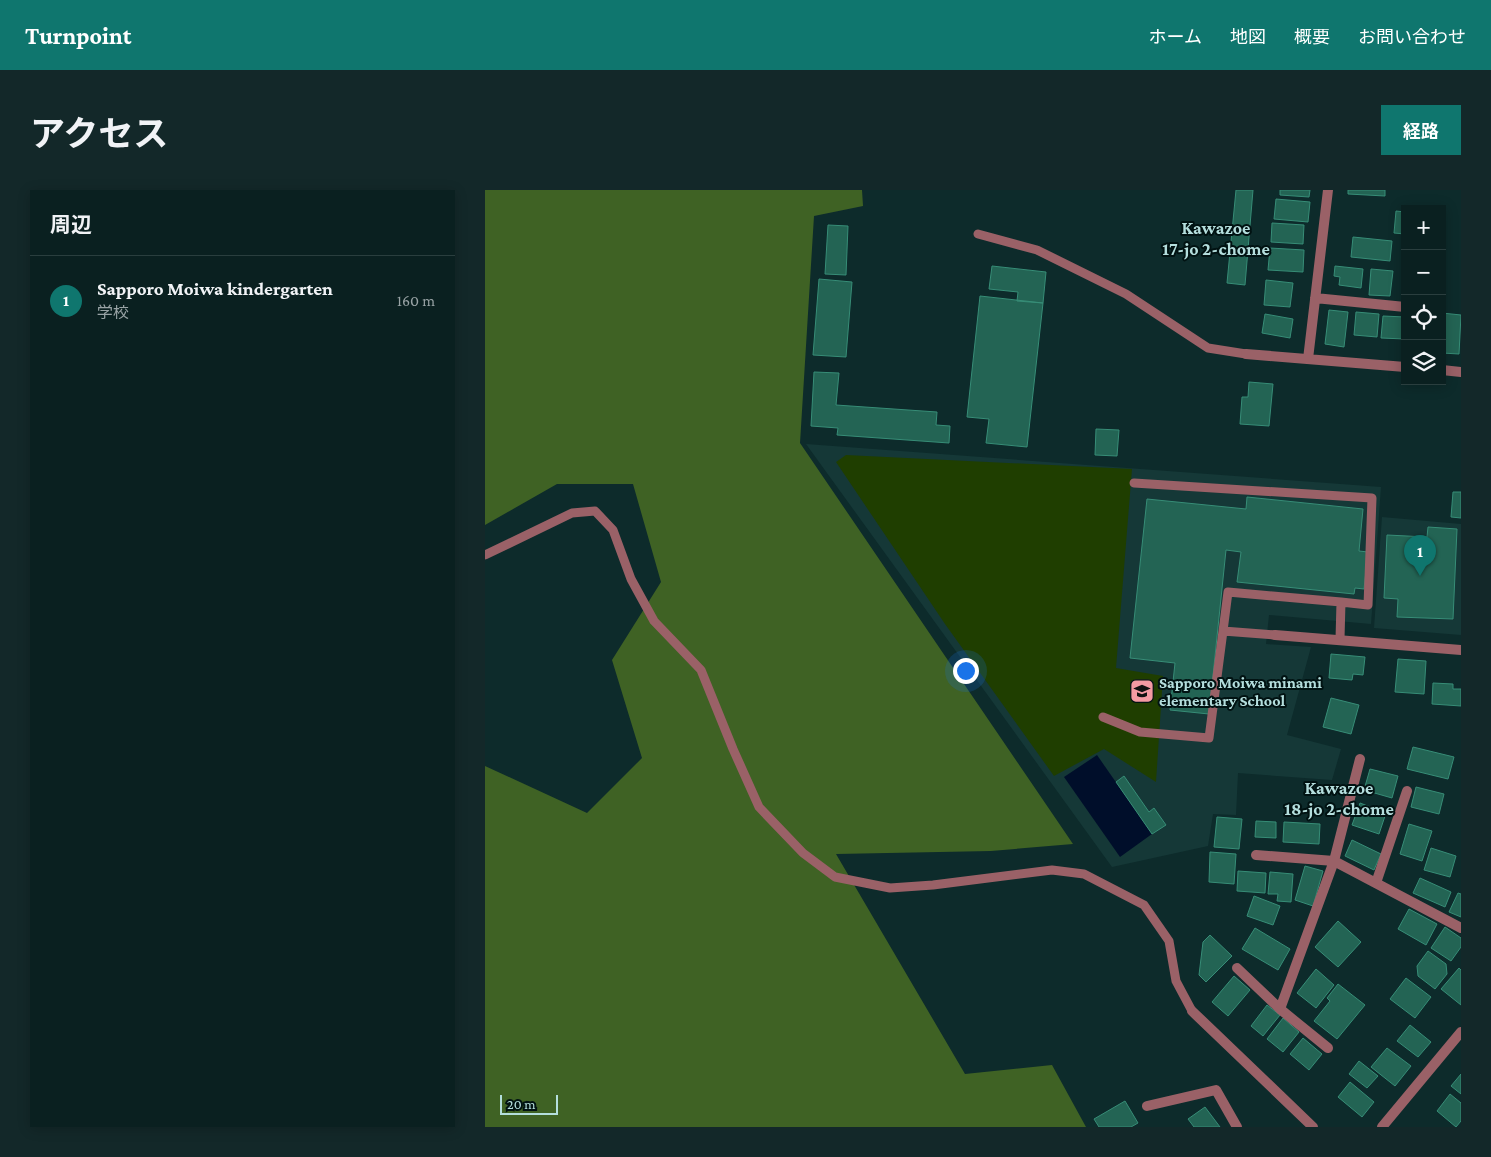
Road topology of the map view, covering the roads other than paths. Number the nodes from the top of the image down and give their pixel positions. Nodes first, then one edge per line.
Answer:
1 (1328, 190) edge
2 (978, 234) dead end
3 (1315, 298) junction
4 (1401, 307) edge
5 (1246, 354) joint
6 (1308, 359) junction
7 (1401, 367) edge
8 (1446, 370) edge
9 (1461, 372) edge
10 (1134, 483) dead end
11 (485, 555) edge
12 (1341, 602) junction
13 (1223, 631) junction
14 (1275, 635) joint
15 (1340, 639) junction
16 (1461, 650) edge
17 (1103, 716) dead end
18 (1361, 760) dead end
19 (1407, 791) dead end
20 (1256, 855) dead end
21 (1334, 861) junction
22 (1376, 883) junction
23 (1461, 928) edge
24 (1237, 968) dead end
25 (1281, 1009) junction
26 (1192, 1011) joint
27 (1461, 1032) edge
28 (1328, 1048) dead end
29 (1147, 1106) dead end
30 (1237, 1127) edge
31 (1313, 1127) edge
32 (1382, 1127) edge

1 - 3 street
2 - 5 lane
3 - 4 street
3 - 6 street
5 - 6 street
6 - 7 street
8 - 9 street
10 - 12 lane
11 - 26 lane
12 - 13 lane
12 - 15 lane
13 - 14 lane
13 - 17 lane
14 - 15 street
15 - 16 street
18 - 21 street
19 - 22 street
20 - 21 street
21 - 22 street
21 - 25 street
22 - 23 street
24 - 25 street
25 - 28 street
26 - 31 street
27 - 32 street
29 - 30 street

